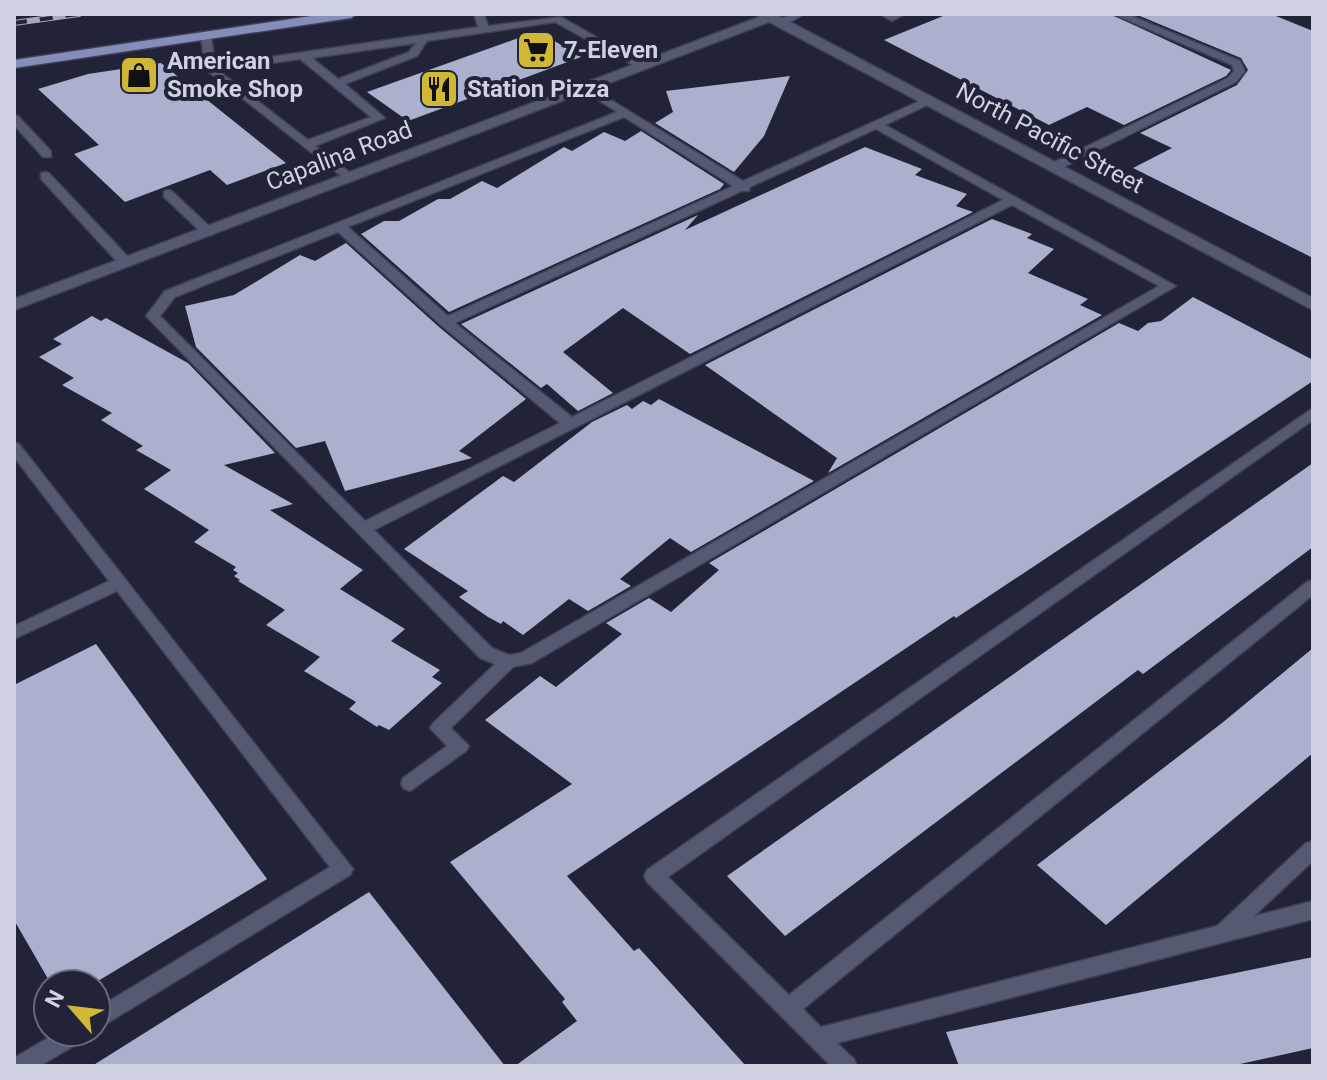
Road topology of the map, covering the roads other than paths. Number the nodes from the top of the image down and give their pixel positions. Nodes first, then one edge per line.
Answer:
1 (351, 14) edge
2 (479, 14) edge
3 (799, 14) edge
4 (885, 14) edge
5 (900, 14) edge
6 (1118, 14) edge
7 (772, 18) edge
8 (484, 30) junction
9 (206, 36) junction
10 (424, 38) junction
11 (303, 56) junction
12 (14, 64) edge
13 (642, 66) junction
14 (210, 69) junction
15 (336, 84) junction
16 (585, 87) junction
17 (928, 101) junction
18 (624, 113) junction
19 (14, 118) edge
20 (876, 125) junction
21 (307, 145) junction
22 (47, 154) dead end
23 (1054, 167) junction
24 (45, 176) dead end
25 (349, 178) junction
26 (745, 188) junction
27 (168, 194) dead end
28 (1012, 200) junction
29 (339, 226) junction
30 (208, 232) junction
31 (126, 263) junction
32 (14, 305) edge
33 (1313, 305) edge
34 (446, 322) junction
35 (1313, 413) edge
36 (571, 424) junction
37 (14, 447) edge
38 (365, 528) junction
39 (120, 583) junction
40 (1313, 586) edge
41 (14, 633) edge
42 (508, 662) junction
43 (410, 783) dead end
44 (1313, 849) edge
45 (1313, 910) edge
46 (1223, 933) junction
47 (787, 1009) junction
48 (112, 1010) edge
49 (818, 1038) junction
50 (51, 1048) edge
51 (21, 1066) edge
52 (846, 1066) edge

1 - 9 main road
2 - 8 lane
3 - 7 lane
4 - 5 lane
6 - 23 lane
7 - 13 street, Capalina Road
7 - 17 street, North Pacific Street
8 - 10 lane
8 - 13 lane
9 - 12 main road
9 - 14 lane
10 - 11 lane
10 - 15 lane
11 - 14 lane
11 - 15 lane
13 - 16 street, Capalina Road
14 - 21 lane
15 - 21 lane
16 - 18 lane
16 - 25 street, Capalina Road
17 - 20 lane
17 - 23 street, North Pacific Street
18 - 26 lane
18 - 29 lane
19 - 22 lane
20 - 26 lane
20 - 28 lane
21 - 25 lane
23 - 33 street, North Pacific Street
24 - 31 lane
25 - 30 street, Capalina Road
26 - 34 lane
27 - 30 lane
28 - 36 lane
28 - 42 lane
29 - 34 lane
29 - 38 lane
30 - 31 street, Capalina Road
31 - 32 street, Capalina Road
34 - 36 lane
35 - 47 lane
36 - 38 lane
37 - 39 lane
38 - 42 lane
39 - 41 lane
39 - 48 lane
40 - 47 lane
42 - 43 lane
44 - 46 lane
45 - 46 lane
46 - 49 lane
47 - 49 lane
49 - 52 lane
50 - 51 lane

